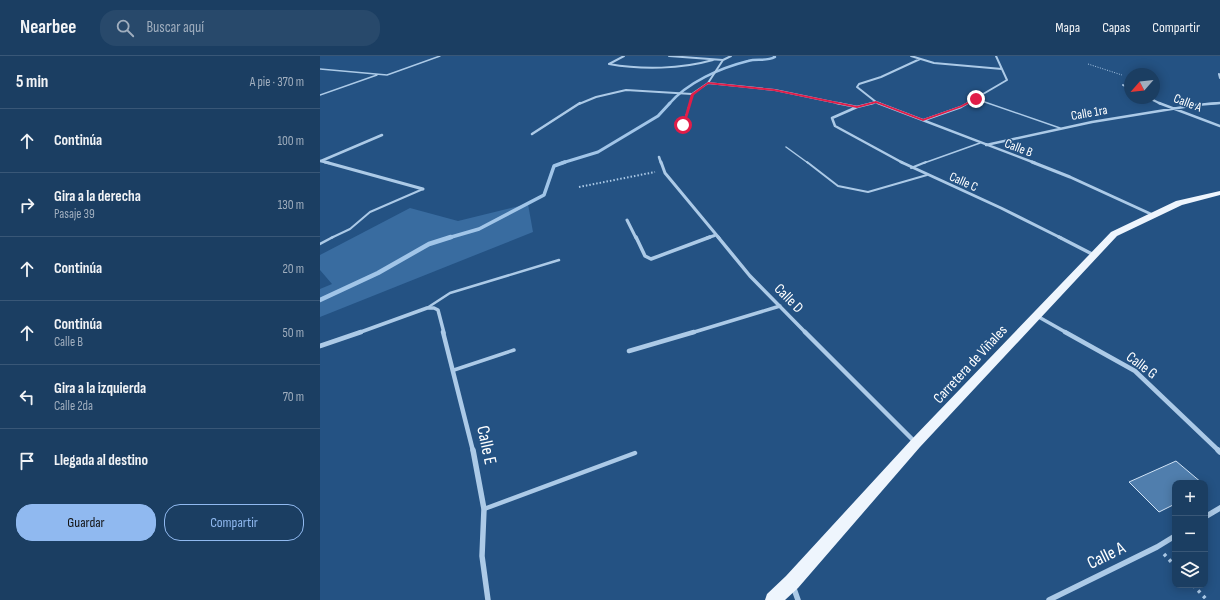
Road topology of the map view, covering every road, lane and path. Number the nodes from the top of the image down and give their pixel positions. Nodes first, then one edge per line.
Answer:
1 (440, 56) edge
2 (624, 56) edge
3 (669, 56) edge
4 (731, 56) edge
5 (911, 56) edge
6 (996, 56) edge
7 (713, 60) junction
8 (723, 60) junction
9 (920, 60) junction
10 (1088, 64) dead end
11 (320, 69) edge
12 (1002, 69) junction
13 (379, 74) junction
14 (1220, 74) edge
15 (1123, 76) dead end
16 (1220, 78) edge
17 (708, 83) junction
18 (692, 94) junction
19 (320, 95) edge
20 (976, 99) junction
21 (876, 102) junction
22 (1160, 103) edge
23 (1220, 103) edge
24 (857, 107) junction
25 (1173, 109) junction
26 (923, 120) junction
27 (683, 125) dead end
28 (1220, 126) edge
29 (1060, 128) junction
30 (532, 134) dead end
31 (382, 135) dead end
32 (980, 143) junction
33 (986, 145) junction
34 (786, 147) dead end
35 (659, 157) dead end
36 (321, 161) edge
37 (912, 168) junction
38 (663, 170) junction
39 (927, 175) junction
40 (579, 187) dead end
41 (423, 189) joint
42 (1220, 193) edge
43 (1153, 215) junction
44 (627, 220) dead end
45 (716, 235) junction
46 (320, 244) edge
47 (1094, 255) junction
48 (559, 260) dead end
49 (780, 306) junction
50 (427, 308) junction
51 (1036, 316) junction
52 (320, 346) edge
53 (514, 350) dead end
54 (629, 351) dead end
55 (454, 370) junction
56 (916, 443) junction
57 (1220, 452) edge
58 (636, 453) dead end
59 (1220, 508) edge
60 (484, 509) junction
61 (1207, 516) edge
62 (1172, 538) edge
63 (792, 582) junction
64 (1196, 588) edge
65 (488, 600) edge
66 (772, 600) edge
67 (798, 600) edge
68 (1049, 600) edge
69 (1207, 600) edge

1 - 13 lane
2 - 7 street
3 - 7 street
4 - 8 street
5 - 9 street
6 - 12 street
7 - 8 street
8 - 17 street
9 - 12 street
9 - 21 street, Calle B
10 - 15 path
11 - 13 lane
12 - 20 street
13 - 19 lane
14 - 16 street
17 - 18 street
17 - 24 street
18 - 27 path
18 - 30 street
20 - 26 street
20 - 29 lane
21 - 24 street
21 - 26 street, Calle B
22 - 25 street, Calle A
23 - 25 street, Calle 1ra
24 - 37 street, Calle C
25 - 28 street, Calle A
25 - 29 street, Calle 1ra
26 - 32 street, Calle B
29 - 33 street, Calle 1ra
31 - 36 street
32 - 33 street, Calle B
32 - 37 lane
33 - 43 street, Calle B
34 - 39 lane
35 - 38 street, Calle D
36 - 41 street
37 - 39 street, Calle C
38 - 40 path
38 - 45 street, Calle D
39 - 47 street, Calle C
41 - 46 lane
42 - 43 main road, Carretera de Viñales
43 - 47 main road, Carretera de Viñales
44 - 45 street
45 - 49 street, Calle D
47 - 51 main road, Carretera de Viñales
48 - 50 lane
49 - 54 street
49 - 56 street, Calle D
50 - 52 street
50 - 55 street, Calle E
51 - 56 main road, Carretera de Viñales
51 - 57 street, Calle G
53 - 55 lane
55 - 60 street, Calle E
56 - 63 main road, Carretera de Viñales
58 - 60 lane
59 - 61 street
60 - 65 street, Calle E
62 - 68 street, Calle A
63 - 66 main road, Carretera de Viñales
63 - 67 street
64 - 69 path

